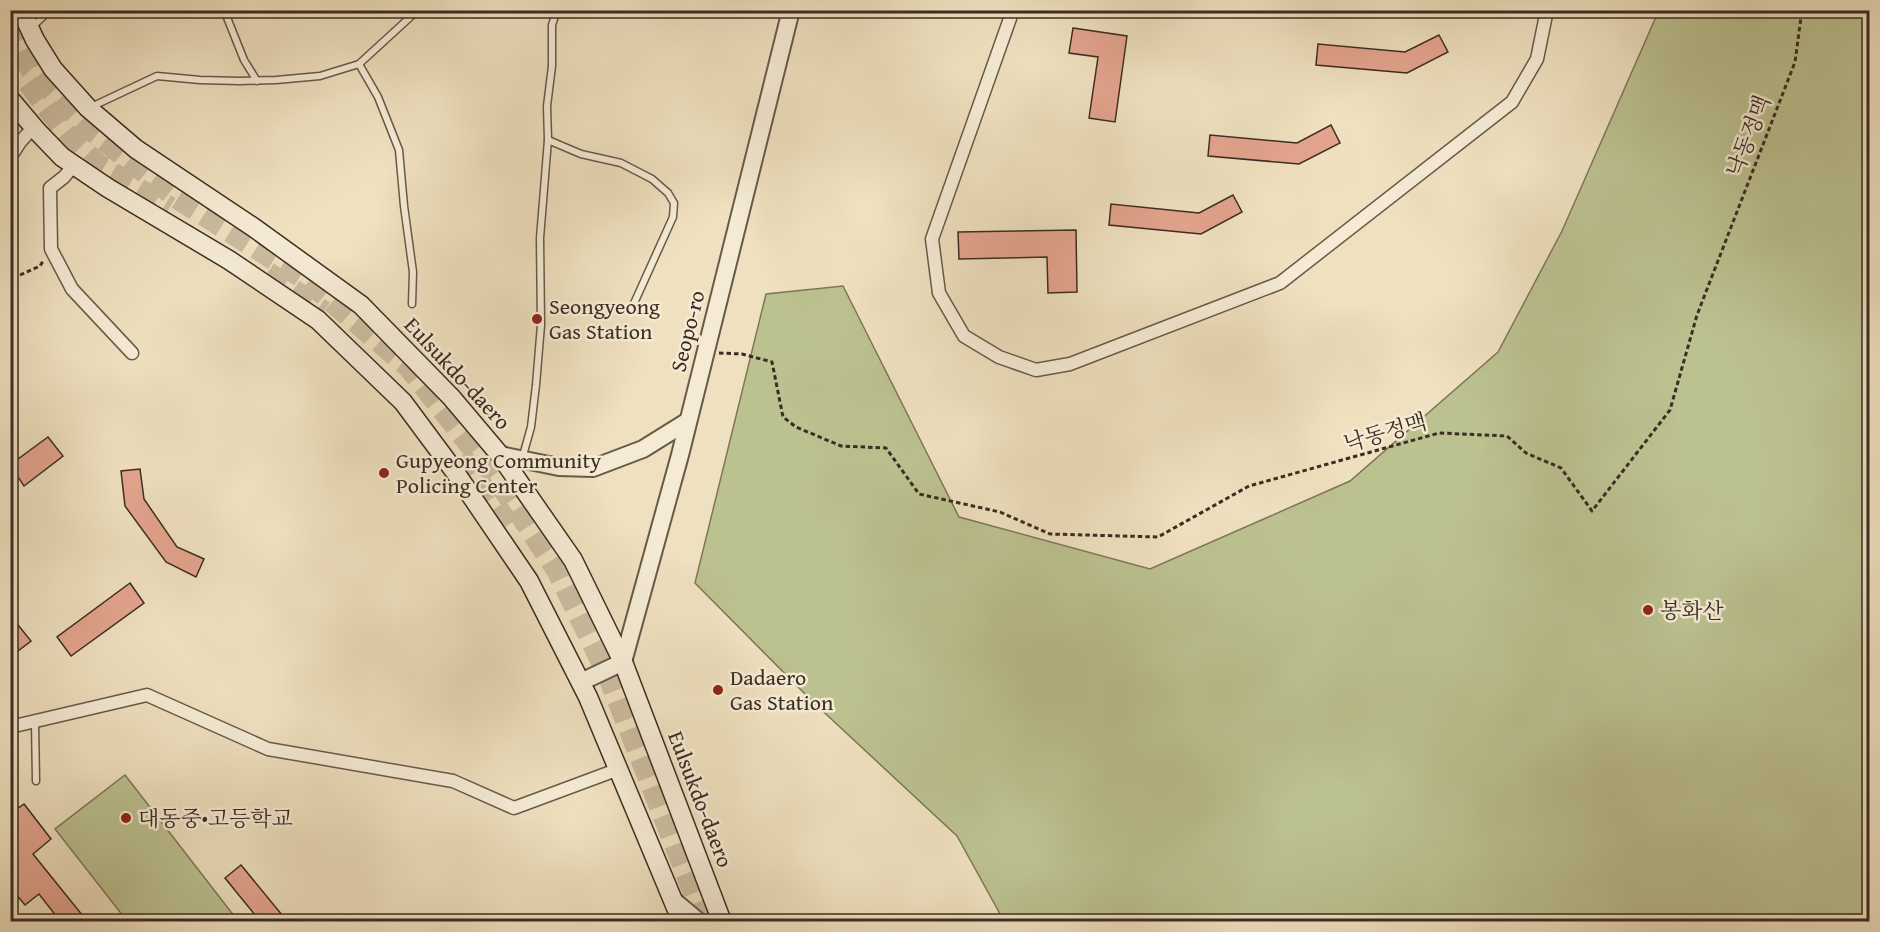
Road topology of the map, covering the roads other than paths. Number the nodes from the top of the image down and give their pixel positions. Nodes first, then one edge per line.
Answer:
1 (21, 10) edge
2 (50, 10) edge
3 (224, 10) edge
4 (418, 10) edge
5 (557, 10) edge
6 (791, 10) edge
7 (1013, 10) edge
8 (1547, 10) edge
9 (30, 29) junction
10 (359, 64) junction
11 (257, 81) junction
12 (10, 99) edge
13 (88, 108) junction
14 (34, 127) junction
15 (548, 140) junction
16 (13, 153) dead end
17 (74, 165) junction
18 (412, 304) dead end
19 (631, 310) dead end
20 (132, 354) dead end
21 (688, 420) junction
22 (500, 455) junction
23 (522, 460) junction
24 (623, 662) junction
25 (581, 682) junction
26 (35, 723) junction
27 (10, 727) edge
28 (619, 769) junction
29 (36, 781) dead end
30 (674, 901) junction
31 (682, 921) edge
32 (699, 921) edge
33 (722, 921) edge

1 - 9 main road, Eulsukdo-daero
2 - 9 lane
3 - 11 lane
4 - 10 lane
5 - 15 lane
6 - 21 street, Seopo-ro
7 - 8 street
9 - 13 main road, Eulsukdo-daero
10 - 11 lane
10 - 18 lane
11 - 13 lane
12 - 14 main road
13 - 22 main road, Eulsukdo-daero
14 - 16 street
14 - 17 main road
15 - 19 lane
15 - 23 lane
17 - 20 street
17 - 25 main road
21 - 23 street
21 - 24 street, Seopo-ro
22 - 23 street
22 - 24 main road, Eulsukdo-daero
24 - 25 street
24 - 33 main road, Eulsukdo-daero
25 - 28 main road
26 - 27 street
26 - 28 street
26 - 29 lane
28 - 30 main road
30 - 31 main road
30 - 32 street

